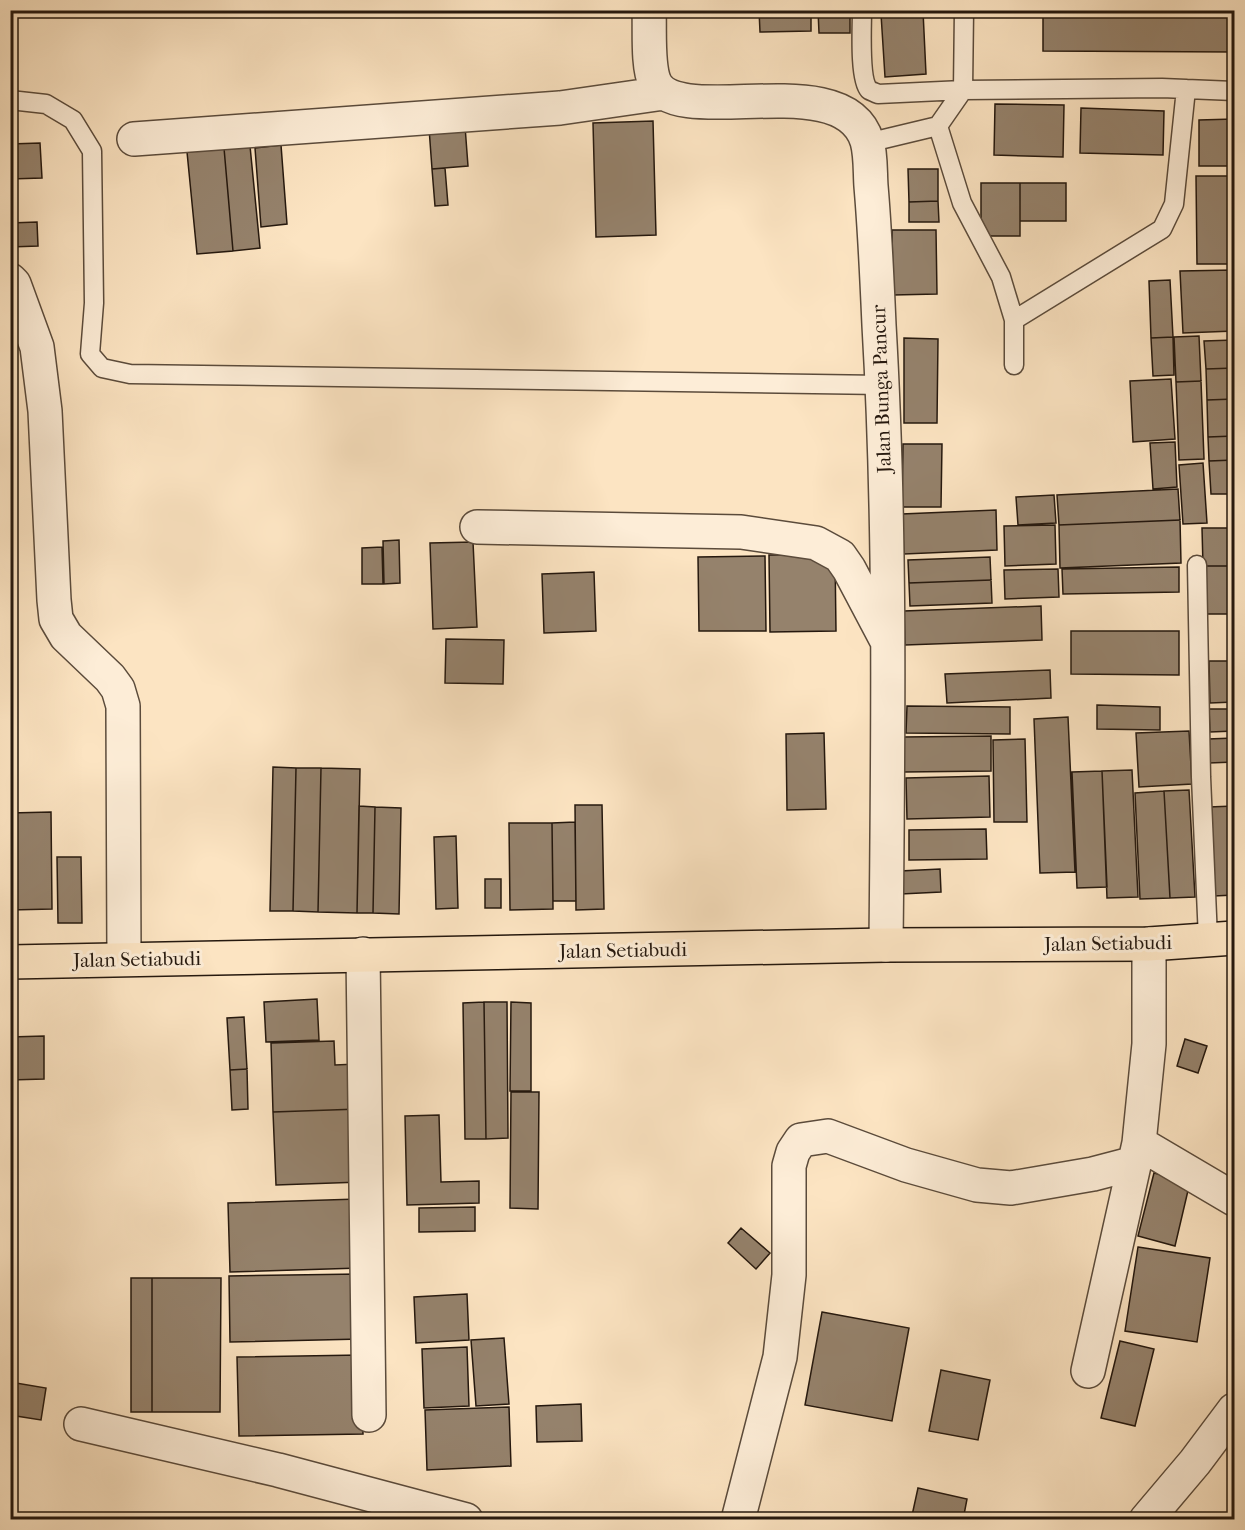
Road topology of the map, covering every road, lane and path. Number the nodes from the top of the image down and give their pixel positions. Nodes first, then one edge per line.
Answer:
1 (649, 10) edge
2 (862, 10) edge
3 (964, 10) edge
4 (1186, 89) junction
5 (963, 90) junction
6 (1234, 91) edge
7 (664, 93) junction
8 (10, 100) edge
9 (938, 126) junction
10 (134, 139) dead end
11 (867, 142) junction
12 (10, 280) edge
13 (1014, 320) junction
14 (1014, 365) dead end
15 (883, 385) junction
16 (477, 527) dead end
17 (1197, 565) dead end
18 (889, 643) junction
19 (1221, 939) edge
20 (1149, 944) junction
21 (886, 945) junction
22 (363, 954) junction
23 (124, 959) junction
24 (10, 962) edge
25 (1137, 1153) junction
26 (1234, 1199) edge
27 (1088, 1371) dead end
28 (1234, 1410) edge
29 (369, 1415) dead end
30 (81, 1424) dead end
31 (466, 1520) edge
32 (738, 1520) edge
33 (1146, 1520) edge

1 - 7 street
2 - 5 lane
3 - 5 lane
4 - 5 lane
4 - 6 lane
4 - 13 lane
5 - 9 lane
7 - 10 street
7 - 11 street, Jalan Bunga Pancur
8 - 15 lane
9 - 11 lane
9 - 13 lane
11 - 15 street, Jalan Bunga Pancur
12 - 23 street
13 - 14 lane
15 - 18 street, Jalan Bunga Pancur
16 - 18 street
17 - 19 lane
18 - 21 street, Jalan Bunga Pancur
19 - 20 main road, Jalan Setiabudi
20 - 21 main road, Jalan Setiabudi
20 - 25 street
21 - 22 main road, Jalan Setiabudi
22 - 23 main road, Jalan Setiabudi
22 - 29 street
23 - 24 main road, Jalan Setiabudi
25 - 26 street
25 - 27 street
25 - 32 street
28 - 33 street
30 - 31 street

